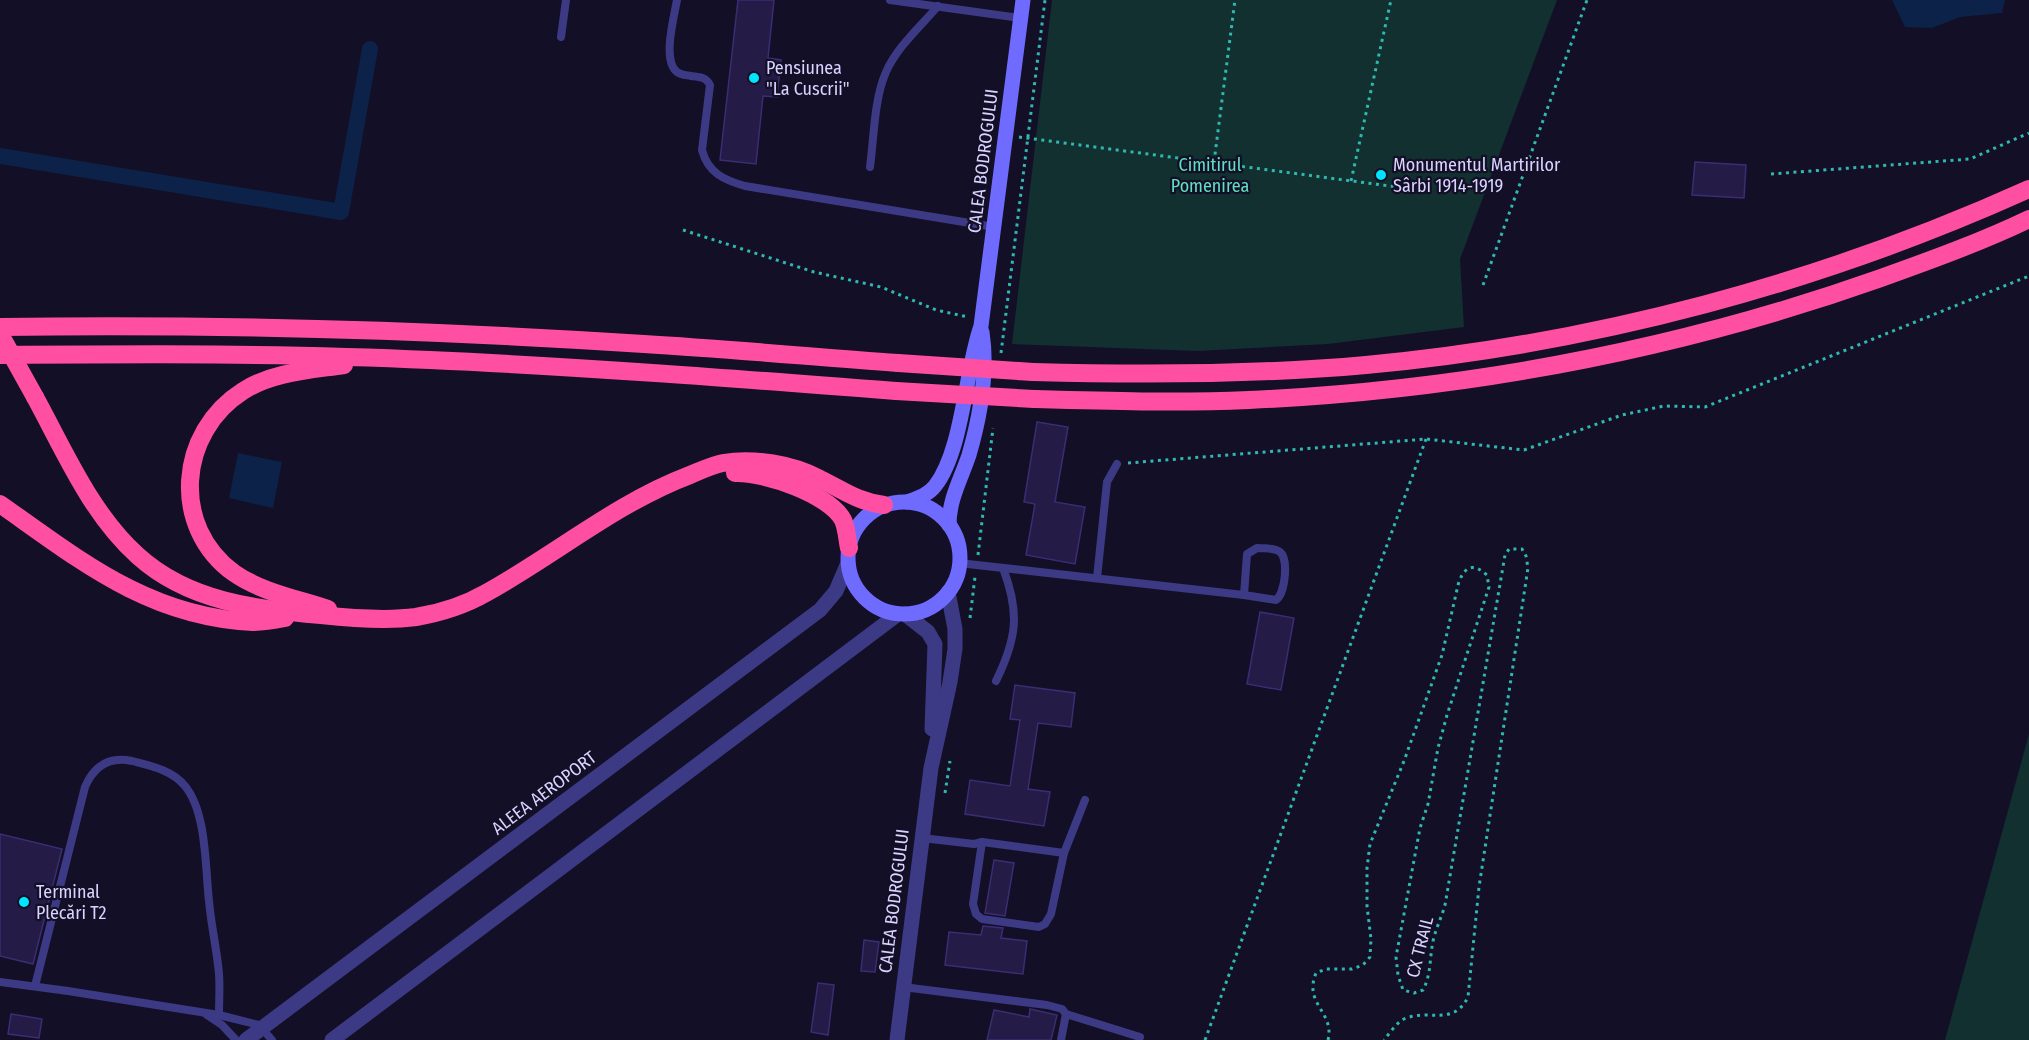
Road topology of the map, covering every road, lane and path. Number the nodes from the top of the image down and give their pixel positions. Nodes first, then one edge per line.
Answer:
1 (566, 0) edge
2 (677, 0) edge
3 (890, 0) edge
4 (1023, 0) edge
5 (1045, 0) edge
6 (1235, 0) edge
7 (1391, 0) edge
8 (1587, 0) edge
9 (938, 6) junction
10 (1020, 18) junction
11 (561, 37) dead end
12 (2029, 133) edge
13 (1006, 135) junction
14 (1027, 138) junction
15 (1214, 162) junction
16 (870, 167) dead end
17 (1771, 174) dead end
18 (1351, 181) junction
19 (1406, 188) dead end
20 (2029, 189) edge
21 (2029, 219) edge
22 (994, 227) junction
23 (683, 231) dead end
24 (2029, 276) edge
25 (1483, 285) dead end
26 (981, 322) junction
27 (0, 327) edge
28 (0, 334) edge
29 (1001, 353) dead end
30 (0, 355) edge
31 (386, 358) junction
32 (994, 423) dead end
33 (1426, 439) junction
34 (1117, 464) joint
35 (686, 476) junction
36 (907, 502) junction
37 (0, 504) edge
38 (884, 505) junction
39 (950, 525) junction
40 (848, 555) junction
41 (959, 563) junction
42 (977, 563) dead end
43 (1003, 568) junction
44 (975, 575) dead end
45 (1097, 578) junction
46 (948, 592) junction
47 (1244, 595) junction
48 (972, 599) dead end
49 (902, 614) junction
50 (314, 615) junction
51 (356, 618) junction
52 (996, 681) dead end
53 (931, 768) junction
54 (1085, 800) dead end
55 (922, 838) junction
56 (982, 842) junction
57 (1064, 853) junction
58 (0, 982) edge
59 (34, 986) junction
60 (903, 987) junction
61 (202, 1012) junction
62 (1066, 1014) junction
63 (219, 1015) junction
64 (268, 1034) edge
65 (1140, 1037) dead end
66 (236, 1040) edge
67 (246, 1040) edge
68 (332, 1040) edge
69 (897, 1040) edge
70 (1061, 1040) edge
71 (1205, 1040) edge
72 (1328, 1040) edge
73 (1384, 1040) edge

1 - 11 lane
2 - 22 lane
3 - 9 lane
4 - 10 main road, CALEA BODROGULUI
5 - 14 path
6 - 15 path
7 - 18 path
8 - 25 path
9 - 10 lane
9 - 16 lane
10 - 13 main road, CALEA BODROGULUI
12 - 17 path
13 - 14 path
13 - 22 main road, CALEA BODROGULUI
14 - 15 path
14 - 29 path
15 - 18 path
18 - 19 path
20 - 27 highway, bridge
21 - 31 highway, bridge
22 - 26 main road, CALEA BODROGULUI
23 - 26 path
24 - 33 path
26 - 36 main road, CALEA BODROGULUI
26 - 39 main road, CALEA BODROGULUI
28 - 50 highway, bridge
30 - 31 highway
31 - 51 highway
32 - 42 path
33 - 34 path
33 - 71 path
34 - 45 lane
35 - 38 highway
35 - 40 highway
35 - 51 highway
36 - 38 main road, CALEA BODROGULUI
36 - 39 main road, CALEA BODROGULUI
37 - 50 highway
38 - 40 main road, CALEA BODROGULUI
39 - 41 main road, CALEA BODROGULUI
40 - 49 main road, CALEA BODROGULUI
40 - 64 street, ALEEA AEROPORT
41 - 43 lane
41 - 46 main road
43 - 45 lane
43 - 52 lane
44 - 48 path
45 - 47 lane
46 - 49 main road
46 - 53 street, CALEA BODROGULUI
47 - 47 lane
49 - 53 street, CALEA BODROGULUI
49 - 68 street
50 - 51 highway
53 - 55 street, CALEA BODROGULUI
54 - 57 lane
55 - 56 lane
55 - 60 street, CALEA BODROGULUI
56 - 57 lane
56 - 57 lane
58 - 59 lane
59 - 61 lane
59 - 63 lane
60 - 62 lane
60 - 69 street, CALEA BODROGULUI
61 - 63 lane
61 - 66 lane
62 - 65 lane
62 - 70 lane
63 - 64 lane
64 - 67 street, ALEEA AEROPORT
72 - 73 path, CX TRAIL

